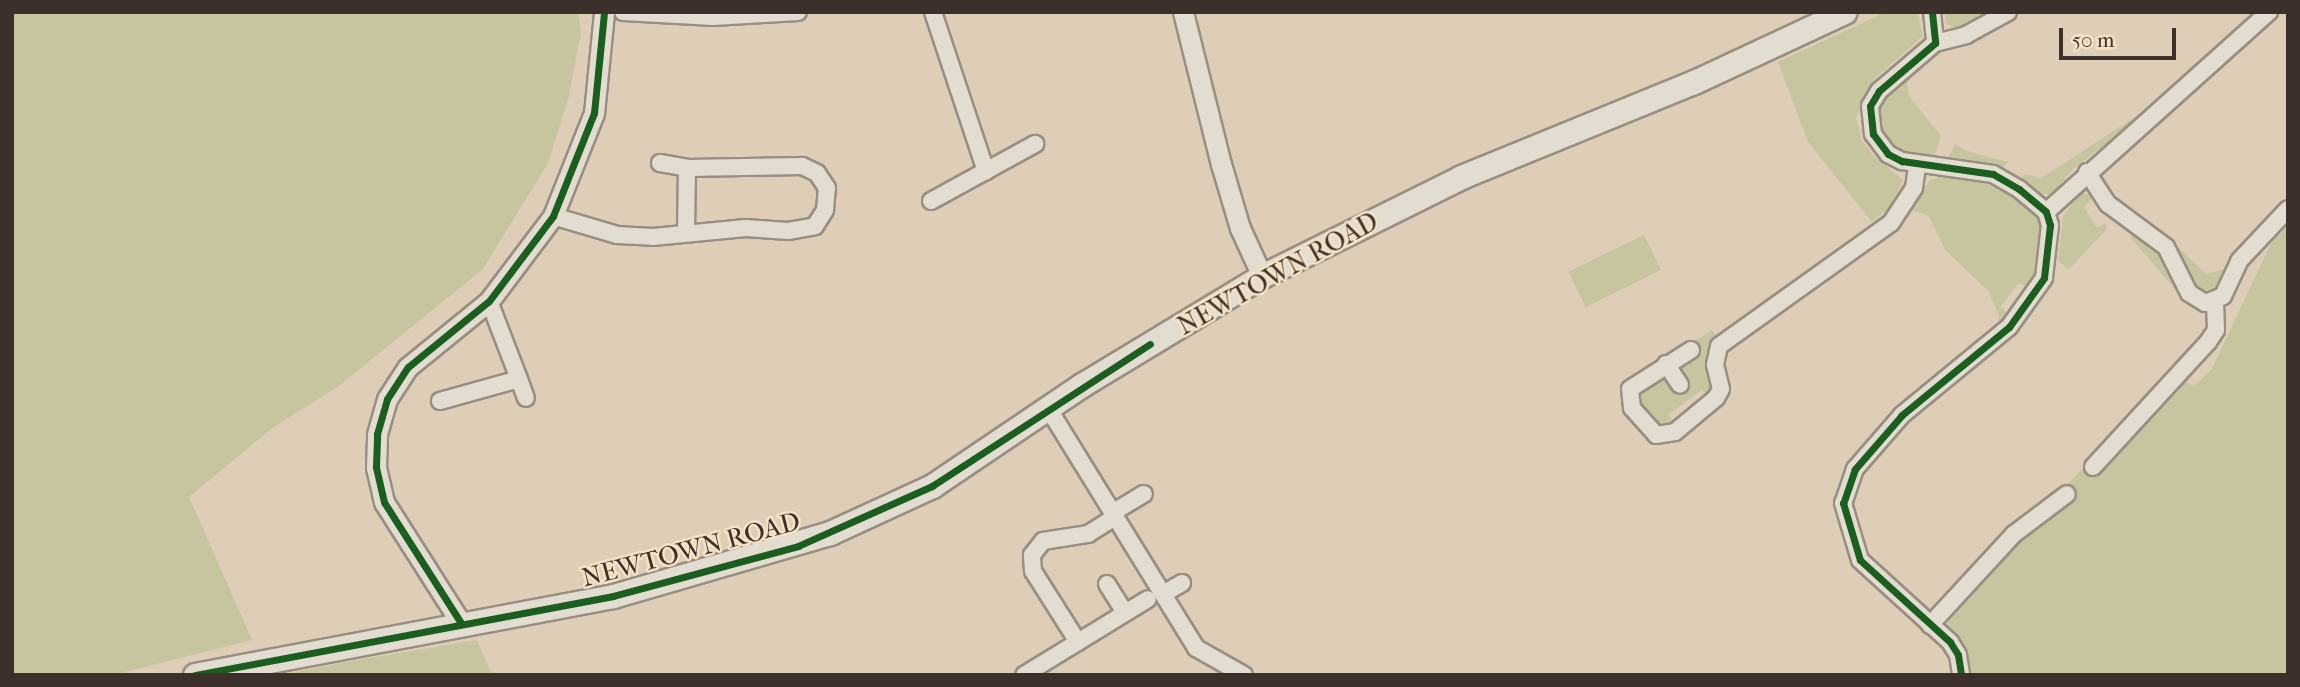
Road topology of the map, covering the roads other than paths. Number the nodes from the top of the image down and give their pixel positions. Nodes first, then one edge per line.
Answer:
1 (604, 12) edge
2 (623, 12) edge
3 (798, 12) edge
4 (933, 12) edge
5 (1183, 12) edge
6 (1844, 12) edge
7 (1932, 12) edge
8 (2008, 12) edge
9 (2269, 12) edge
10 (1935, 43) junction
11 (1035, 144) dead end
12 (660, 163) dead end
13 (1916, 166) junction
14 (687, 168) junction
15 (986, 171) junction
16 (2087, 173) junction
17 (931, 201) dead end
18 (2288, 209) edge
19 (2046, 212) junction
20 (553, 216) junction
21 (686, 231) junction
22 (1262, 276) junction
23 (489, 301) junction
24 (2216, 302) junction
25 (1691, 350) dead end
26 (1667, 364) junction
27 (519, 379) junction
28 (1680, 385) dead end
29 (526, 398) dead end
30 (440, 401) dead end
31 (1048, 408) junction
32 (2093, 467) dead end
33 (1144, 494) dead end
34 (2067, 494) dead end
35 (1114, 515) junction
36 (1182, 583) dead end
37 (1107, 584) dead end
38 (1155, 597) junction
39 (1125, 613) junction
40 (461, 623) junction
41 (1930, 625) junction
42 (1078, 642) junction
43 (1227, 669) edge
44 (195, 675) edge
45 (1024, 675) edge
46 (1244, 675) edge
47 (1961, 675) edge

1 - 20 street
2 - 3 street
4 - 15 street
5 - 22 street
6 - 22 main road, NEWTOWN ROAD
7 - 10 street
8 - 10 street
9 - 16 street
10 - 13 street
11 - 15 street
12 - 14 street
13 - 19 street
13 - 26 street
14 - 21 street
14 - 21 street
15 - 17 street
16 - 19 street
16 - 24 street
18 - 24 street
19 - 41 street
20 - 21 street
20 - 23 street
22 - 31 main road, NEWTOWN ROAD
23 - 27 street
23 - 40 street
24 - 32 street
25 - 26 street
26 - 28 street
27 - 29 street
27 - 30 street
31 - 35 street
31 - 40 main road, NEWTOWN ROAD
33 - 35 street
34 - 41 street
35 - 38 street
35 - 42 street
36 - 38 street
37 - 39 street
38 - 39 street
38 - 43 street
39 - 42 street
40 - 44 main road, NEWTOWN ROAD
41 - 47 street
42 - 45 street
43 - 46 street

